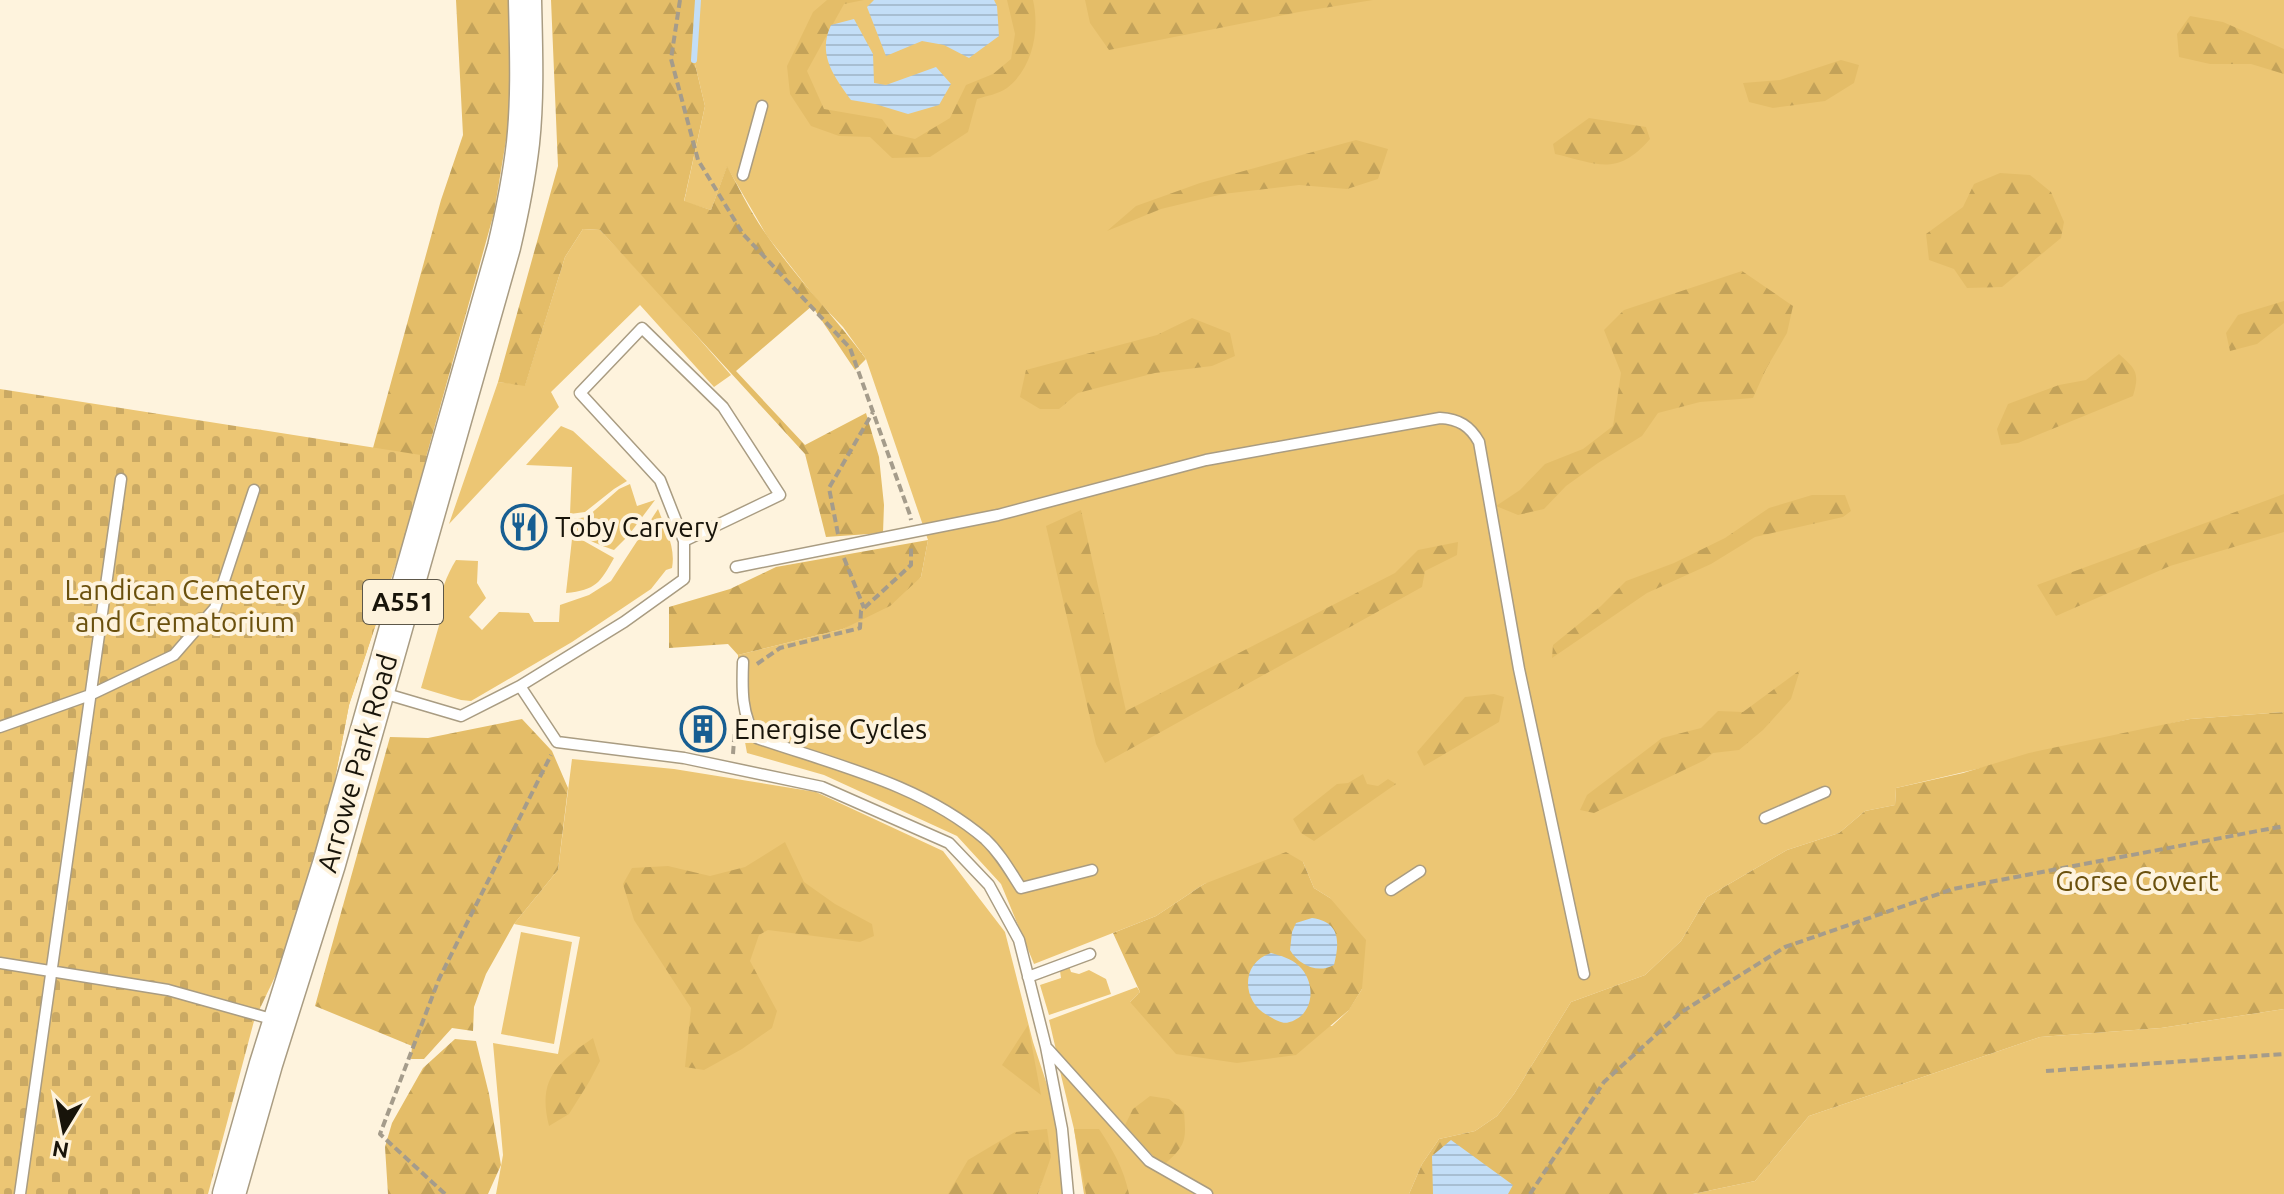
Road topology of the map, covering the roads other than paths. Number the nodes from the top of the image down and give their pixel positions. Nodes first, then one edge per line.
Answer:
1 (525, 0) edge
2 (762, 106) dead end
3 (743, 175) dead end
4 (121, 479) dead end
5 (254, 490) dead end
6 (684, 541) junction
7 (736, 567) dead end
8 (743, 662) dead end
9 (520, 686) junction
10 (378, 691) junction
11 (90, 695) junction
12 (0, 727) edge
13 (1825, 792) dead end
14 (1765, 818) dead end
15 (1092, 870) dead end
16 (1420, 871) dead end
17 (1391, 890) dead end
18 (1090, 954) dead end
19 (0, 963) edge
20 (52, 970) junction
21 (1584, 974) dead end
22 (1028, 977) junction
23 (280, 1022) junction
24 (1046, 1047) junction
25 (20, 1194) edge
26 (229, 1194) edge
27 (1068, 1194) edge
28 (1207, 1194) edge

1 - 10 main road, Arrowe Park Road / A551
2 - 3 lane
4 - 11 lane
5 - 11 lane
6 - 6 lane
6 - 9 lane
7 - 21 lane
8 - 15 lane
9 - 10 lane
9 - 22 lane
10 - 23 main road, Arrowe Park Road / A551
11 - 12 lane
11 - 20 lane
13 - 14 lane
16 - 17 lane
18 - 22 lane
19 - 20 lane
20 - 23 lane
20 - 25 lane
22 - 24 lane
23 - 26 main road, Arrowe Park Road / A551
24 - 27 lane
24 - 28 lane

